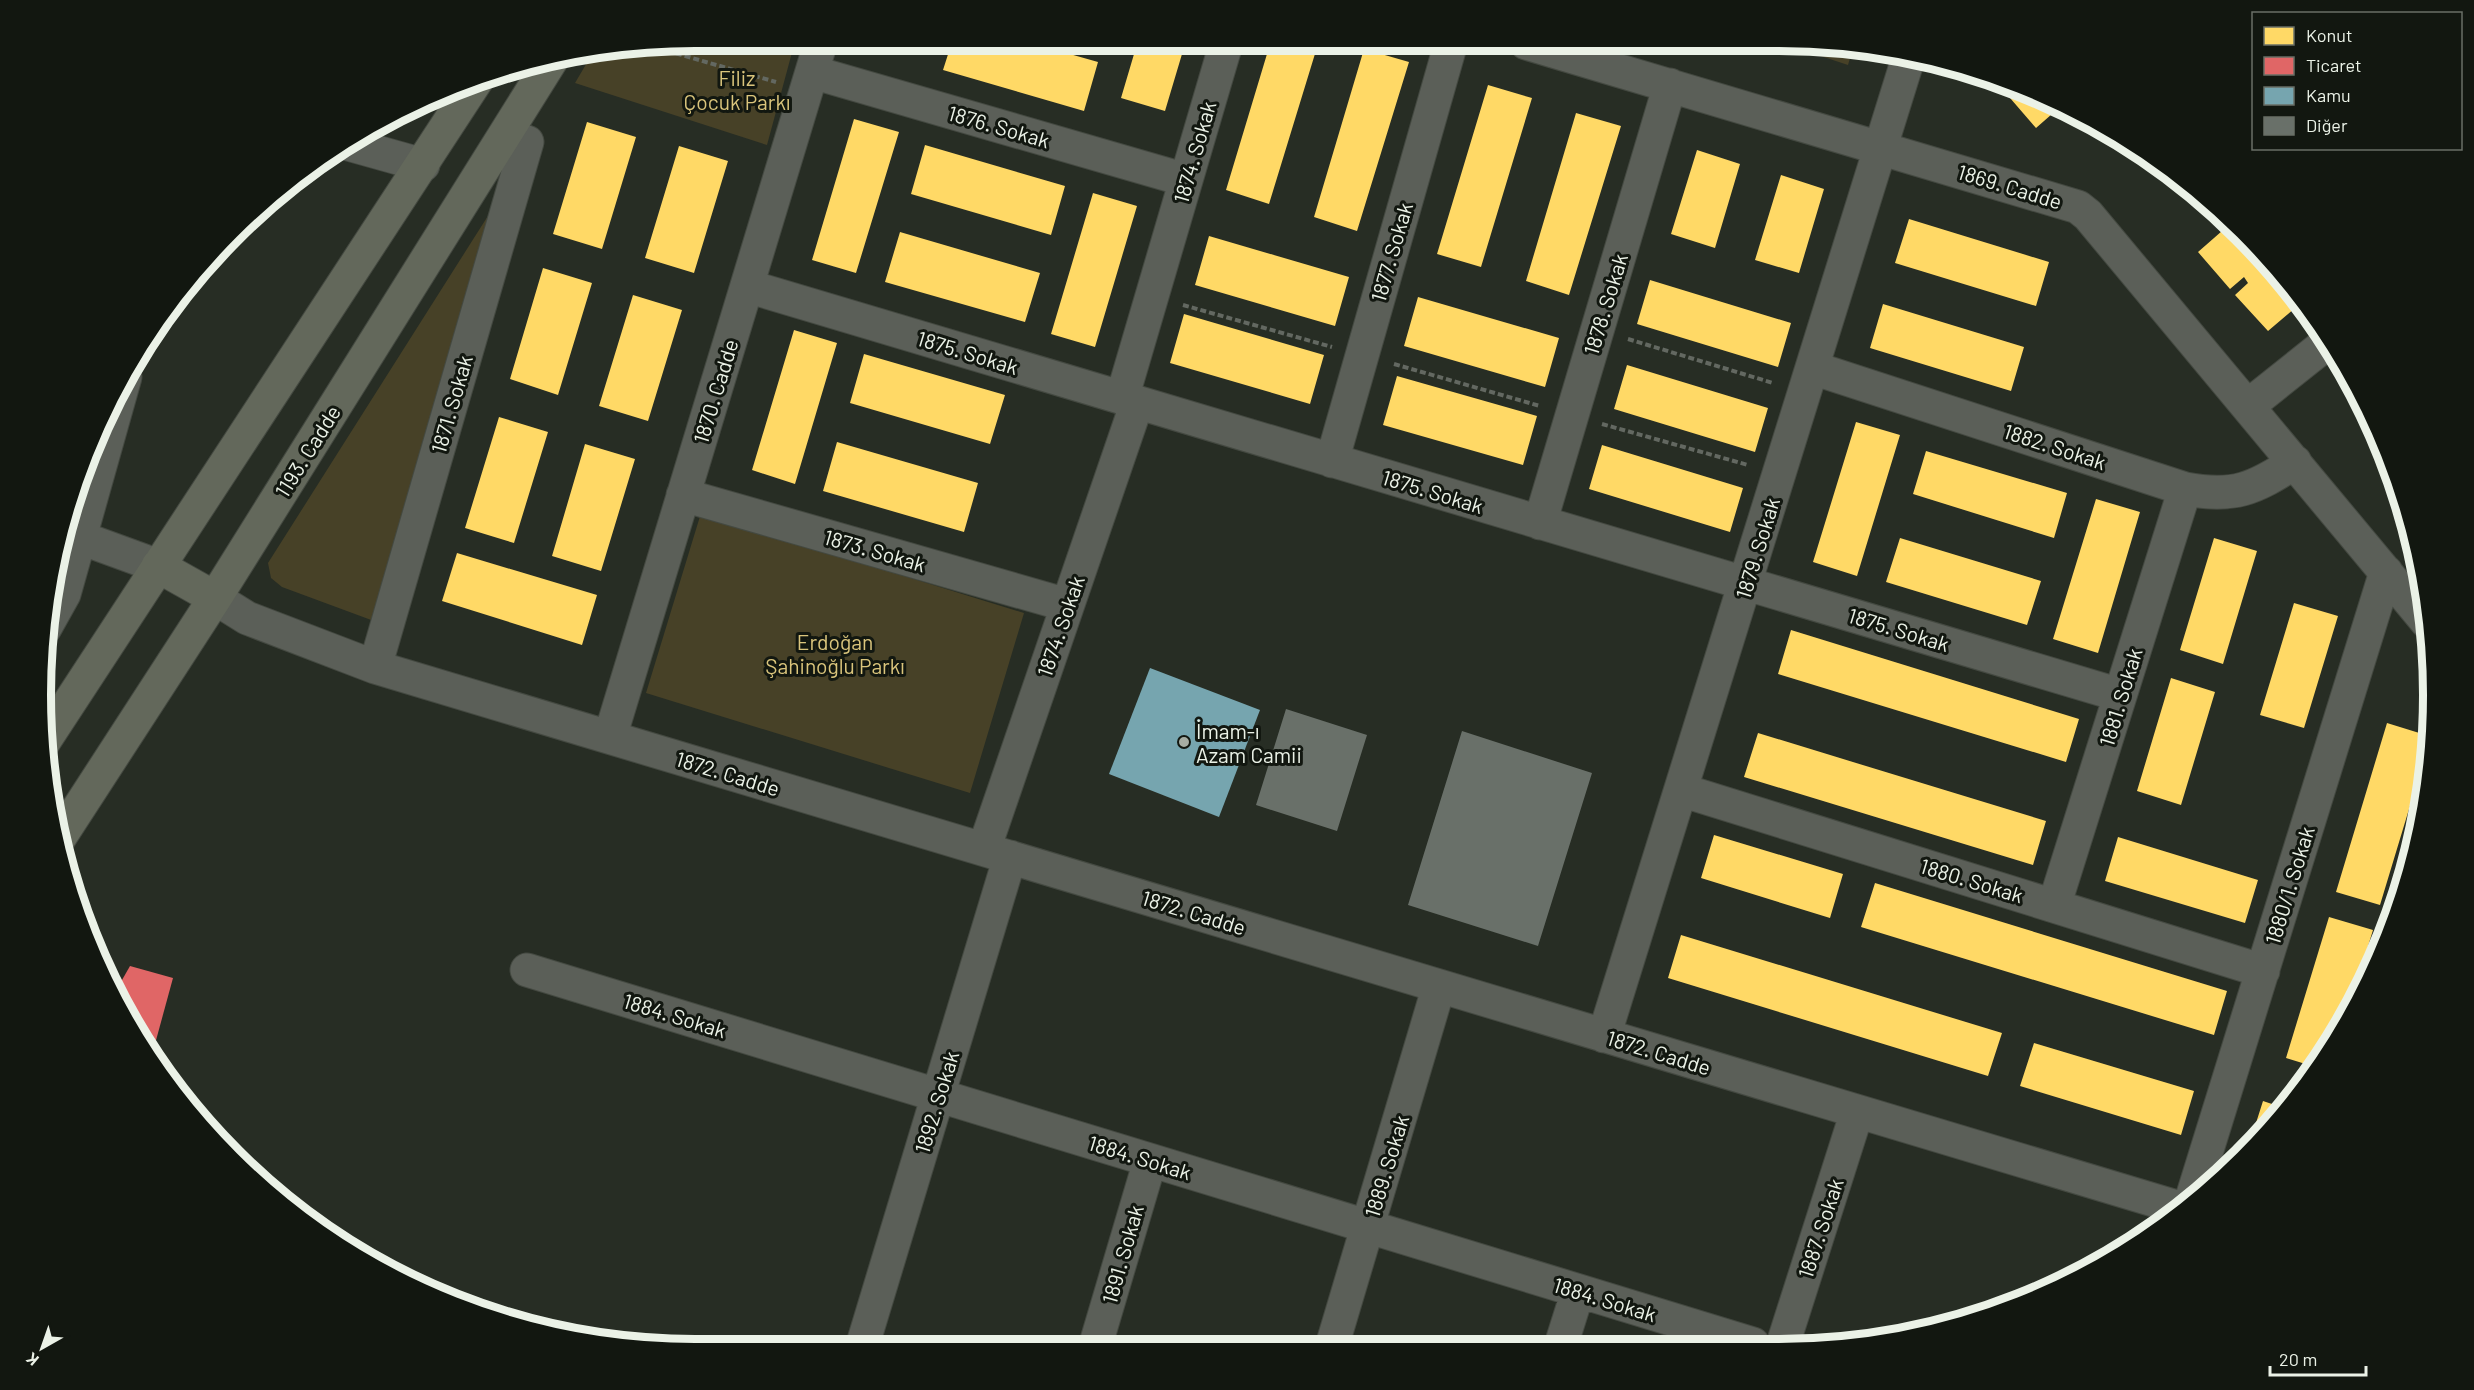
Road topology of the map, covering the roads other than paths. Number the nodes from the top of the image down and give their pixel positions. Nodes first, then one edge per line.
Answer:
1 (1224, 51) edge
2 (1449, 51) edge
3 (1553, 51) edge
4 (1907, 63) edge
5 (546, 69) edge
6 (812, 69) edge
7 (1670, 85) junction
8 (469, 92) edge
9 (527, 142) dead end
10 (358, 147) edge
11 (1882, 148) junction
12 (423, 165) junction
13 (1186, 180) junction
14 (747, 286) junction
15 (2321, 348) edge
16 (1809, 380) junction
17 (1129, 400) junction
18 (2248, 406) junction
19 (100, 448) edge
20 (1332, 461) junction
21 (2295, 462) junction
22 (2185, 489) junction
23 (683, 495) junction
24 (75, 522) edge
25 (1540, 523) junction
26 (71, 533) edge
27 (70, 539) edge
28 (158, 566) junction
29 (2386, 572) junction
30 (1746, 584) junction
31 (215, 598) junction
32 (58, 605) edge
33 (1067, 605) junction
34 (2417, 610) edge
35 (375, 667) junction
36 (2120, 695) junction
37 (52, 729) edge
38 (610, 737) junction
39 (1681, 790) junction
40 (65, 829) edge
41 (997, 853) junction
42 (2054, 906) junction
43 (527, 970) dead end
44 (2263, 971) junction
45 (1439, 986) junction
46 (1604, 1036) junction
47 (938, 1096) junction
48 (1857, 1112) junction
49 (1150, 1161) junction
50 (2196, 1186) edge
51 (2172, 1206) edge
52 (1368, 1227) junction
53 (1578, 1291) junction
54 (864, 1339) edge
55 (1097, 1339) edge
56 (1334, 1339) edge
57 (1563, 1339) edge
58 (1736, 1339) edge
59 (1786, 1339) edge

1 - 13 street, 1874. Sokak
2 - 20 street, 1877. Sokak
3 - 7 street, 1869. Cadde
4 - 11 street, 1879. Sokak
5 - 31 main road, 1193. Cadde
6 - 13 street, 1876. Sokak
6 - 14 street, 1870. Cadde
7 - 11 street, 1869. Cadde
7 - 25 street, 1878. Sokak
8 - 12 main road
9 - 35 street, 1871. Sokak
10 - 12 street
11 - 16 street, 1879. Sokak
11 - 18 street, 1869. Cadde
12 - 28 main road
13 - 17 street, 1874. Sokak
14 - 17 street, 1875. Sokak
14 - 23 street, 1870. Cadde
15 - 18 street
16 - 22 street, 1882. Sokak
16 - 30 street, 1879. Sokak
17 - 20 street, 1875. Sokak
17 - 33 street, 1874. Sokak
18 - 21 street, 1869. Cadde
19 - 24 street
20 - 25 street, 1875. Sokak
21 - 22 street, 1882. Sokak
21 - 29 street, 1869. Cadde
22 - 36 street, 1881. Sokak
23 - 33 street, 1873. Sokak
23 - 38 street, 1870. Cadde
25 - 30 street, 1875. Sokak
26 - 28 street
27 - 32 street
28 - 31 main road
28 - 37 main road
29 - 34 street, 1869. Cadde
29 - 44 street, 1880/1. Sokak
30 - 36 street, 1875. Sokak
30 - 39 street, 1879. Sokak
31 - 35 street, 1872. Cadde
31 - 40 main road, 1193. Cadde
33 - 41 street, 1874. Sokak
35 - 38 street, 1872. Cadde
36 - 42 street, 1881. Sokak
38 - 41 street, 1872. Cadde
39 - 42 street, 1880. Sokak
39 - 46 street, 1879. Sokak
41 - 45 street, 1872. Cadde
41 - 47 street, 1892. Sokak
42 - 44 street, 1880. Sokak
43 - 47 street, 1884. Sokak
44 - 50 street, 1880/1. Sokak
45 - 46 street, 1872. Cadde
45 - 52 street, 1889. Sokak
46 - 48 street, 1872. Cadde
47 - 49 street, 1884. Sokak
47 - 54 street, 1892. Sokak
48 - 51 street, 1872. Cadde
48 - 59 street, 1887. Sokak
49 - 52 street, 1884. Sokak
49 - 55 street, 1891. Sokak
52 - 53 street, 1884. Sokak
52 - 56 street, 1889. Sokak
53 - 57 street
53 - 58 street, 1884. Sokak

